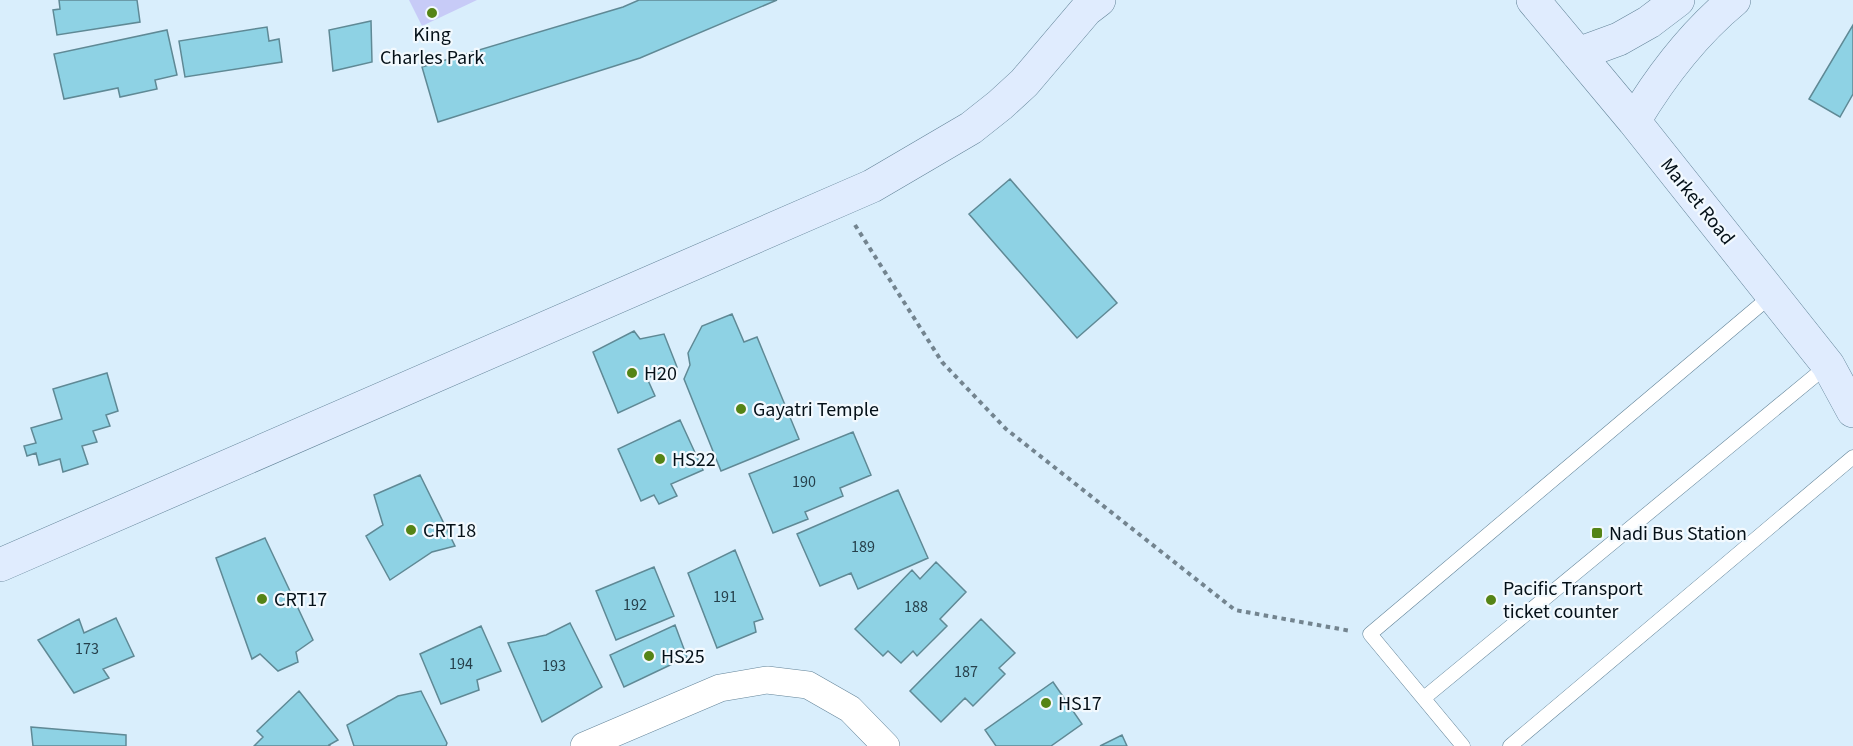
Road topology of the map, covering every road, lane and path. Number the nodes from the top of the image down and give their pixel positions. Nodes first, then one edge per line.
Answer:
1 (1099, 0) edge
2 (1533, 0) edge
3 (1678, 0) edge
4 (1734, 0) edge
5 (1578, 54) junction
6 (1634, 121) junction
7 (839, 200) junction
8 (1772, 295) junction
9 (1828, 365) junction
10 (1853, 411) edge
11 (1853, 457) edge
12 (0, 565) edge
13 (1370, 634) junction
14 (1424, 698) junction
15 (638, 735) edge
16 (584, 746) edge
17 (886, 746) edge
18 (1463, 746) edge
19 (1510, 746) edge

1 - 7 main road
2 - 5 main road, Market Road
3 - 5 main road
4 - 6 main road
5 - 6 main road, Market Road
6 - 8 main road, Market Road
7 - 12 main road
7 - 13 path
8 - 9 main road, Market Road
8 - 13 lane
9 - 10 main road, Market Road
9 - 14 lane
11 - 19 lane
13 - 14 lane
14 - 18 lane
15 - 16 street
15 - 17 street

